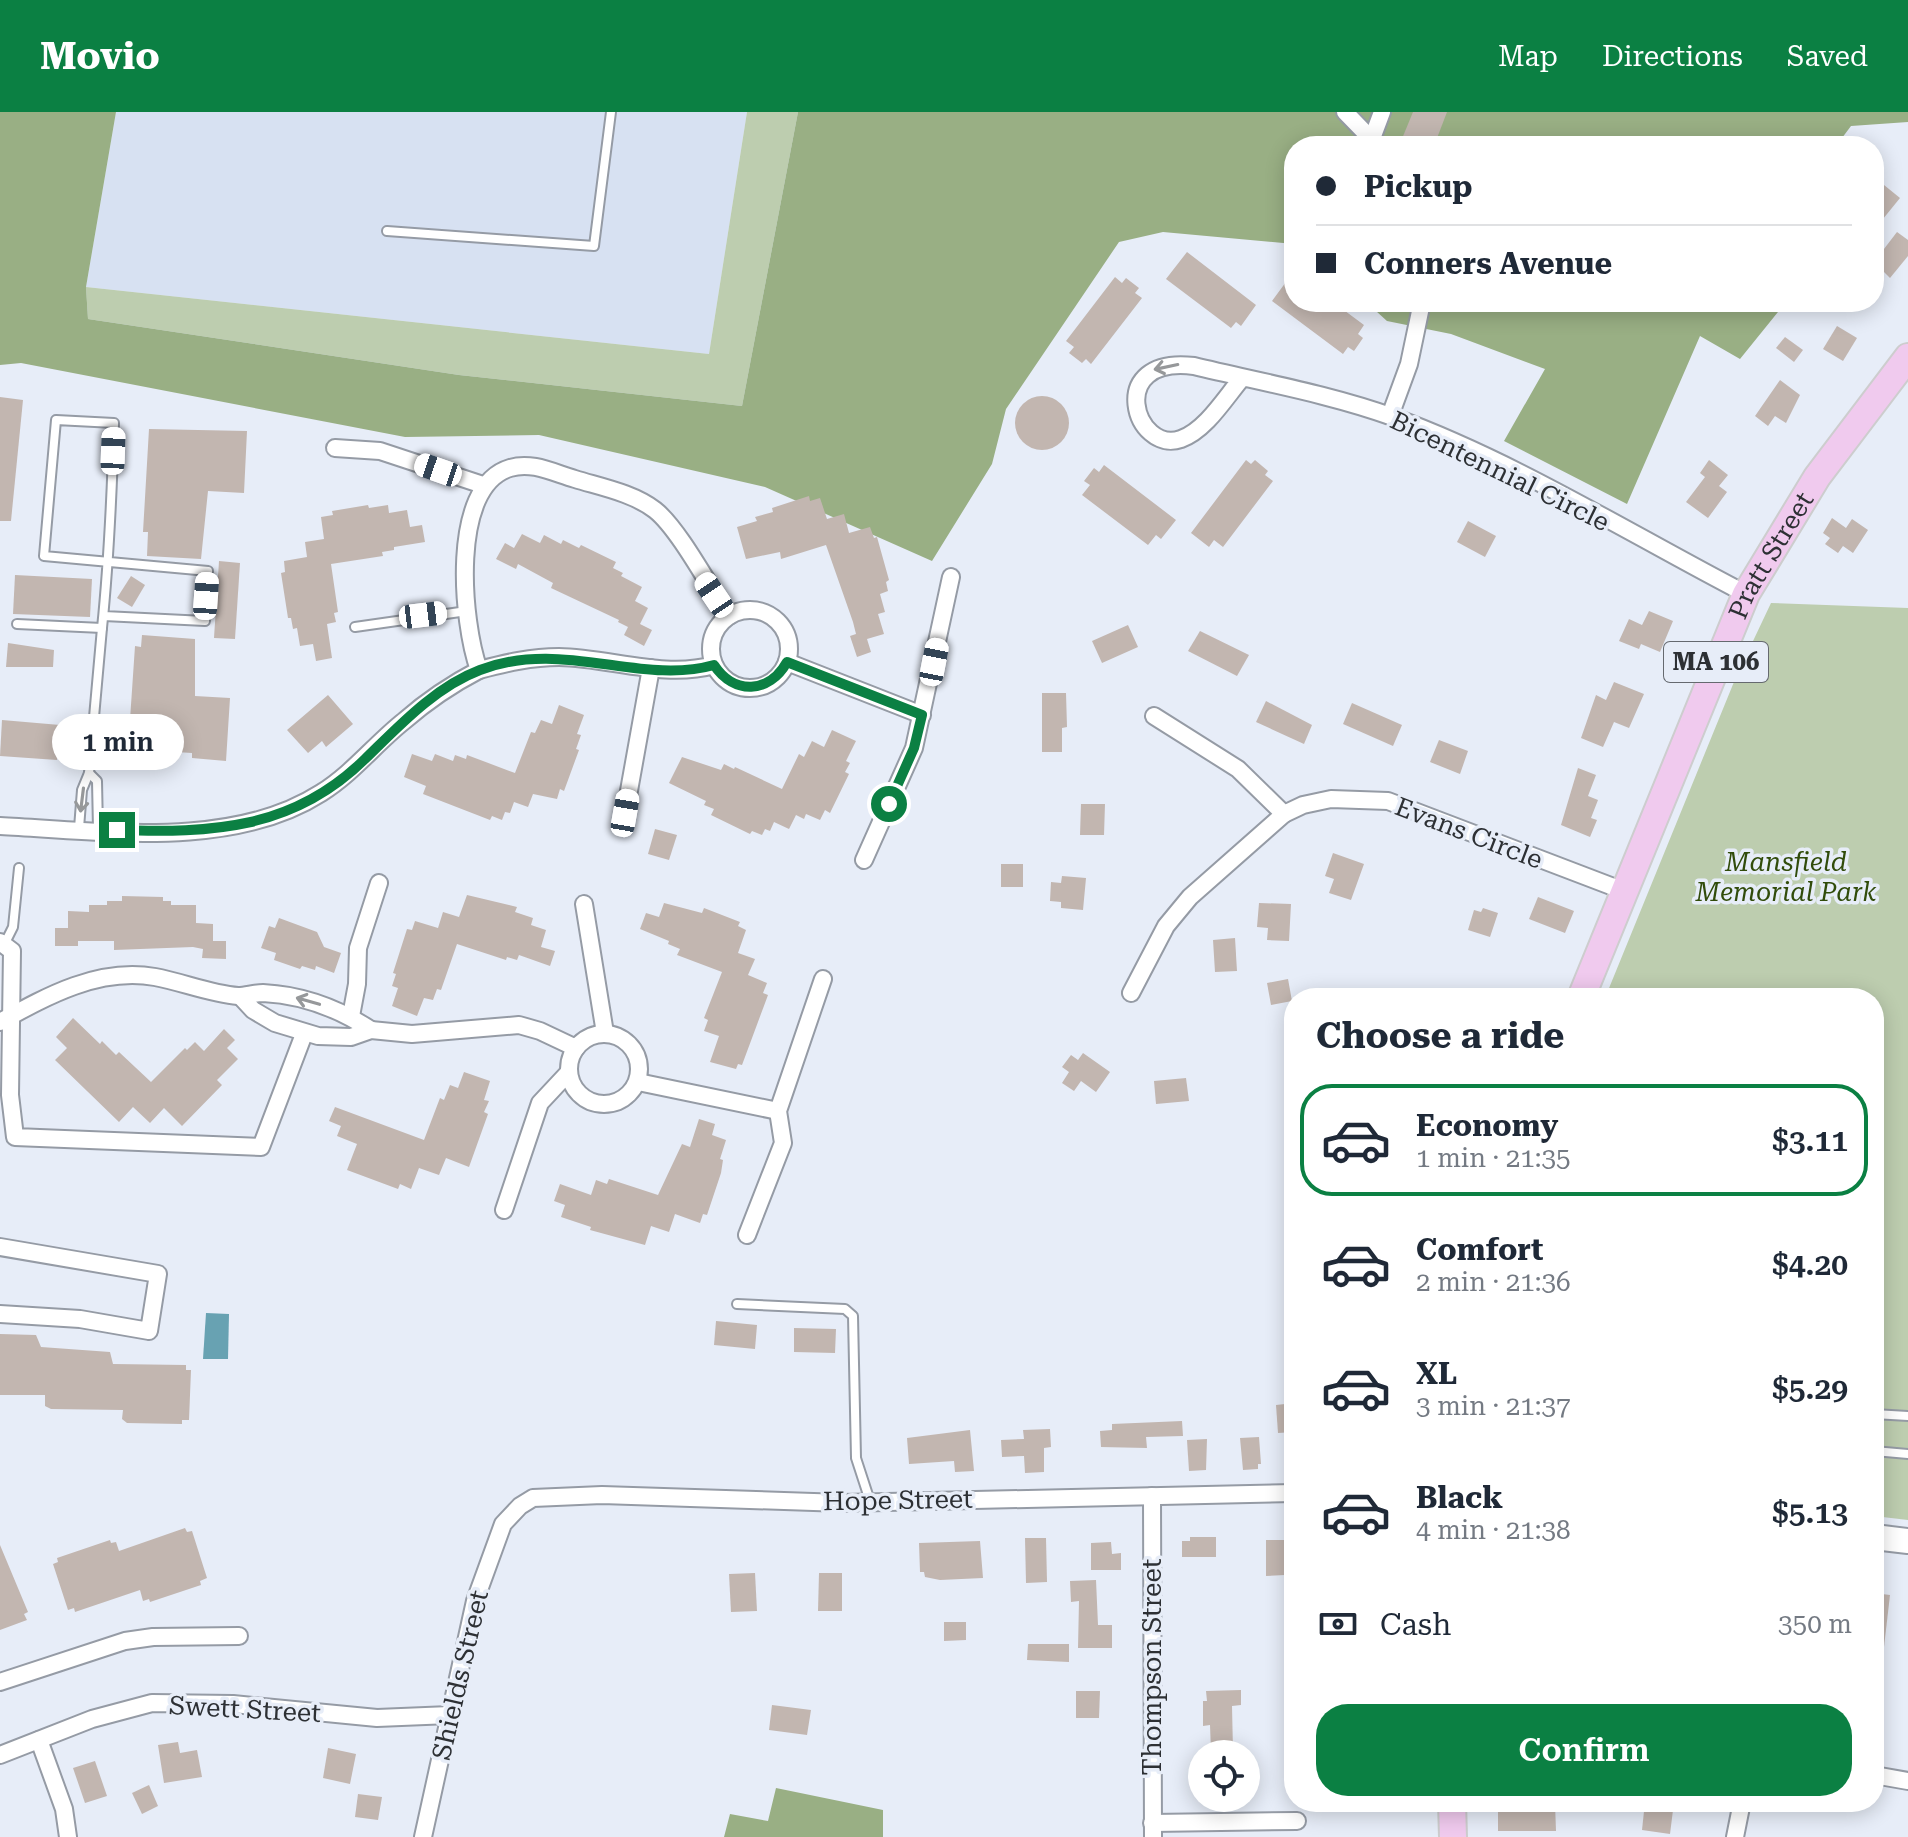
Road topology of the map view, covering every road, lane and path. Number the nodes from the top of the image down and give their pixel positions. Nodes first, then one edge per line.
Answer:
1 (611, 112) edge
2 (1345, 112) edge
3 (1382, 112) edge
4 (1370, 136) edge
5 (1376, 136) edge
6 (387, 231) dead end
7 (1420, 312) edge
8 (1908, 357) edge
9 (1242, 378) junction
10 (1390, 416) junction
11 (335, 448) dead end
12 (483, 485) junction
13 (109, 560) junction
14 (951, 577) dead end
15 (1746, 594) junction
16 (467, 611) junction
17 (104, 616) junction
18 (729, 616) junction
19 (17, 624) dead end
20 (355, 627) dead end
21 (102, 628) junction
22 (787, 662) junction
23 (714, 665) junction
24 (651, 668) junction
25 (479, 670) junction
26 (922, 715) junction
27 (1154, 716) dead end
28 (89, 773) junction
29 (625, 813) dead end
30 (1284, 814) junction
31 (0, 826) edge
32 (79, 828) junction
33 (98, 829) junction
34 (864, 860) dead end
35 (19, 868) dead end
36 (379, 883) dead end
37 (1624, 891) junction
38 (584, 904) dead end
39 (2, 943) edge
40 (823, 979) dead end
41 (1585, 988) edge
42 (1131, 993) dead end
43 (240, 996) junction
44 (351, 1016) junction
45 (6, 1019) edge
46 (371, 1030) junction
47 (605, 1033) junction
48 (304, 1034) junction
49 (576, 1048) junction
50 (569, 1072) junction
51 (638, 1082) junction
52 (778, 1111) junction
53 (504, 1210) dead end
54 (747, 1235) dead end
55 (0, 1247) edge
56 (737, 1304) dead end
57 (0, 1314) edge
58 (1884, 1415) edge
59 (1908, 1416) edge
60 (1884, 1452) edge
61 (1908, 1454) edge
62 (1284, 1493) edge
63 (1152, 1496) junction
64 (870, 1502) junction
65 (509, 1516) joint
66 (1884, 1538) edge
67 (1908, 1541) edge
68 (239, 1636) dead end
69 (0, 1682) edge
70 (450, 1715) junction
71 (39, 1740) junction
72 (0, 1755) edge
73 (1884, 1777) edge
74 (1908, 1781) edge
75 (1452, 1812) edge
76 (1740, 1812) edge
77 (1297, 1821) dead end
78 (1153, 1830) edge
79 (68, 1837) edge
80 (423, 1837) edge
81 (1453, 1837) edge
82 (1735, 1837) edge

1 - 6 lane
2 - 4 street
3 - 5 street
7 - 10 street
8 - 15 main road, Pratt Street / MA 106
9 -> 9 street, Bicentennial Circle
9 - 10 street, Bicentennial Circle
10 - 15 street, Bicentennial Circle
11 - 12 street
12 - 16 street
12 - 18 street
13 - 13 lane
13 - 17 lane
13 - 17 lane
14 - 26 street
15 - 37 main road, Pratt Street / MA 106
16 - 20 lane
16 - 25 street
17 - 21 lane
18 - 22 street
18 - 23 street
19 - 21 lane
21 - 28 lane
22 - 23 street
22 - 26 street
23 - 24 street
24 - 25 street
24 - 29 street
25 - 33 street
26 - 34 street
27 - 30 street
28 -> 32 lane
28 - 33 lane
30 - 37 street, Evans Circle
30 - 42 street
31 - 32 street
32 - 33 street
35 - 39 lane
36 - 44 street
37 - 41 main road, Pratt Street / MA 106
38 - 47 street
39 - 45 street
40 - 52 street
44 -> 43 street
43 - 45 street
43 - 48 street
44 - 46 street
45 - 48 street
46 - 48 street
46 - 49 street
47 - 49 street
47 - 51 street
49 - 50 street
50 - 51 street
50 - 53 street
51 - 52 street
52 - 54 street
55 - 57 street
56 - 64 lane
58 - 59 lane
60 - 61 lane
62 - 63 street, Hope Street
63 - 64 street, Hope Street
63 - 78 street, Thompson Street
64 - 65 street, Hope Street
65 - 70 street, Shields Street
66 - 67 main road
68 - 69 street
70 - 71 street, Swett Street
70 - 80 street, Shields Street
71 - 72 street, Swett Street
71 - 79 street
73 - 74 street
75 - 81 main road
76 - 82 street
77 - 78 street

